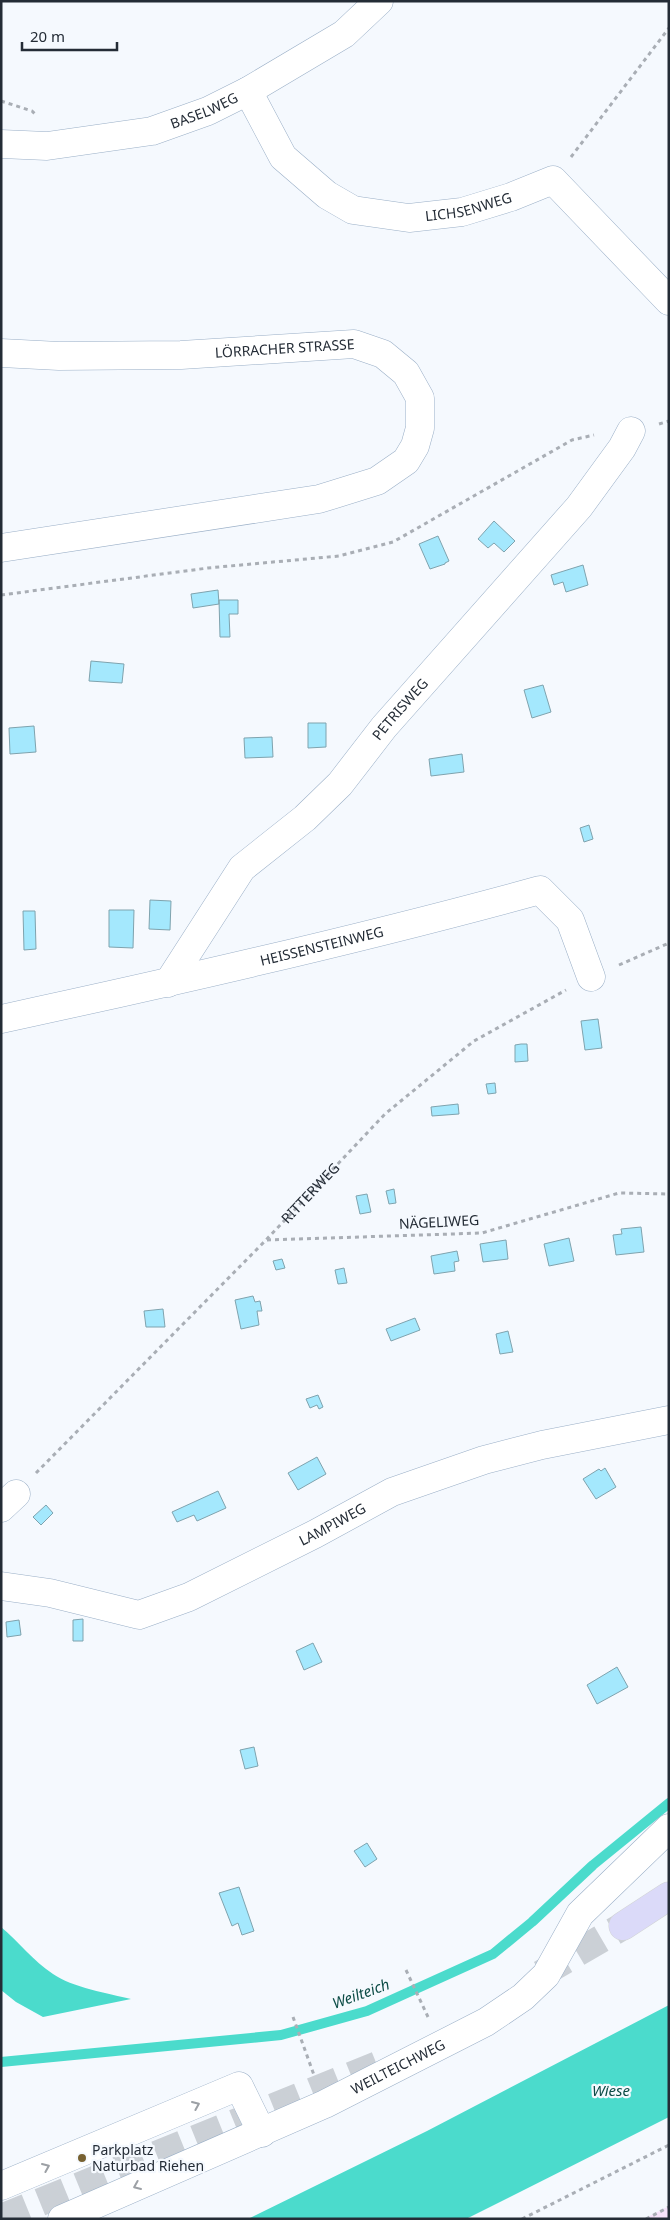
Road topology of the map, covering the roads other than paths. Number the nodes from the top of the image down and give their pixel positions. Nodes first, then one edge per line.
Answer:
1 (378, 1) edge
2 (248, 91) junction
3 (1, 144) edge
4 (669, 301) edge
5 (1, 354) edge
6 (631, 431) road end
7 (1, 548) edge
8 (591, 977) road end
9 (168, 983) junction
10 (1, 1019) edge
11 (669, 1420) edge
12 (1, 1586) edge
13 (669, 1828) edge
14 (669, 1896) edge
15 (623, 1926) tunnel mouth
16 (262, 2133) junction
17 (1, 2186) edge
18 (62, 2219) edge

1 - 2 street, BASELWEG
2 - 3 street, BASELWEG
2 - 4 street, LICHSENWEG
5 - 7 street, LÖRRACHER STRASSE
6 - 9 street, PETRISWEG
8 - 9 street, HEISSENSTEINWEG
9 - 10 street, HEISSENSTEINWEG
11 - 12 street, LAMPIWEG
13 - 16 street, WEILTEICHWEG
14 - 15 main road
17 -> 16 street
16 -> 18 street, WEILTEICHWEG

